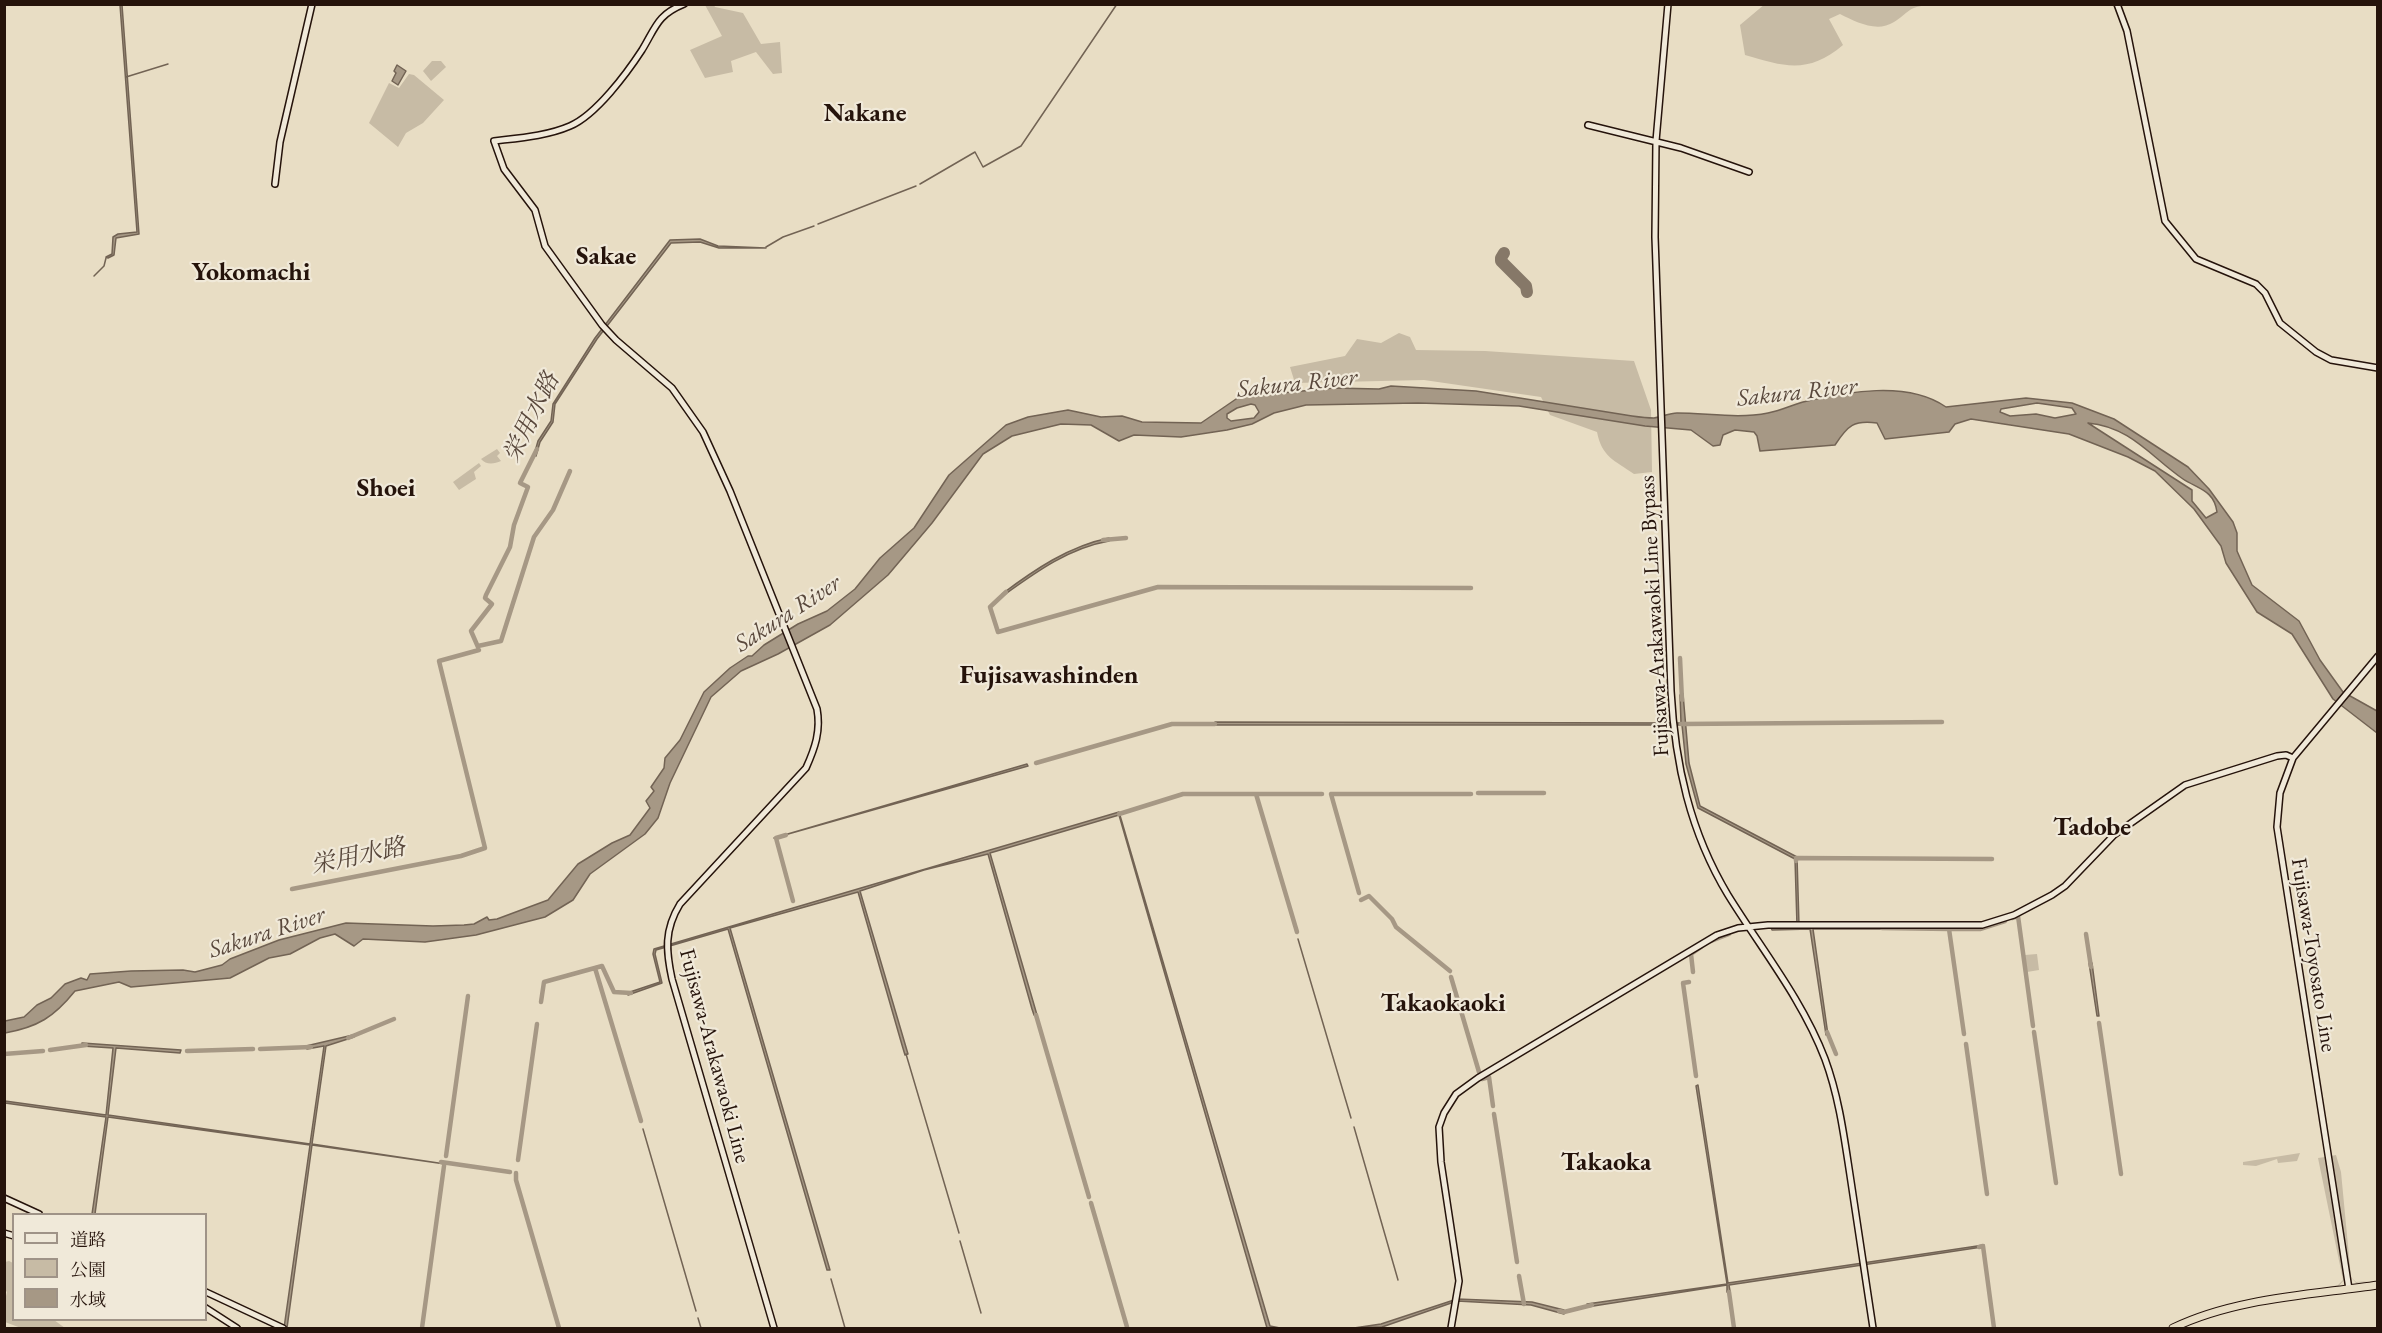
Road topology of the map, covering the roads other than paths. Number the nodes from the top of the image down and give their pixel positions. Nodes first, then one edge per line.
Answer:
1 (312, 4) edge
2 (684, 4) edge
3 (1668, 4) edge
4 (2117, 4) edge
5 (1588, 125) dead end
6 (1656, 141) junction
7 (1749, 172) dead end
8 (275, 184) dead end
9 (2378, 368) edge
10 (2378, 656) edge
11 (2293, 758) junction
12 (1749, 926) junction
13 (4, 1198) edge
14 (35, 1213) edge
15 (2378, 1285) edge
16 (2349, 1289) junction
17 (207, 1292) edge
18 (207, 1309) edge
19 (237, 1329) edge
20 (283, 1329) edge
21 (774, 1329) edge
22 (1451, 1329) edge
23 (1873, 1329) edge
24 (2173, 1329) edge

1 - 8 main road
2 - 21 main road, Fujisawa-Arakawaoki Line
3 - 6 main road, Fujisawa-Arakawaoki Line Bypass
4 - 9 main road
5 - 6 main road
6 - 7 main road
6 - 12 main road, Fujisawa-Arakawaoki Line Bypass
10 - 11 main road, Fujisawa-Toyosato Line
11 - 12 main road
11 - 16 main road, Fujisawa-Toyosato Line
12 - 22 main road
12 - 23 main road, Fujisawa-Arakawaoki Line Bypass
13 - 14 main road
15 - 16 highway
16 - 24 highway
17 - 20 main road
18 - 19 main road

